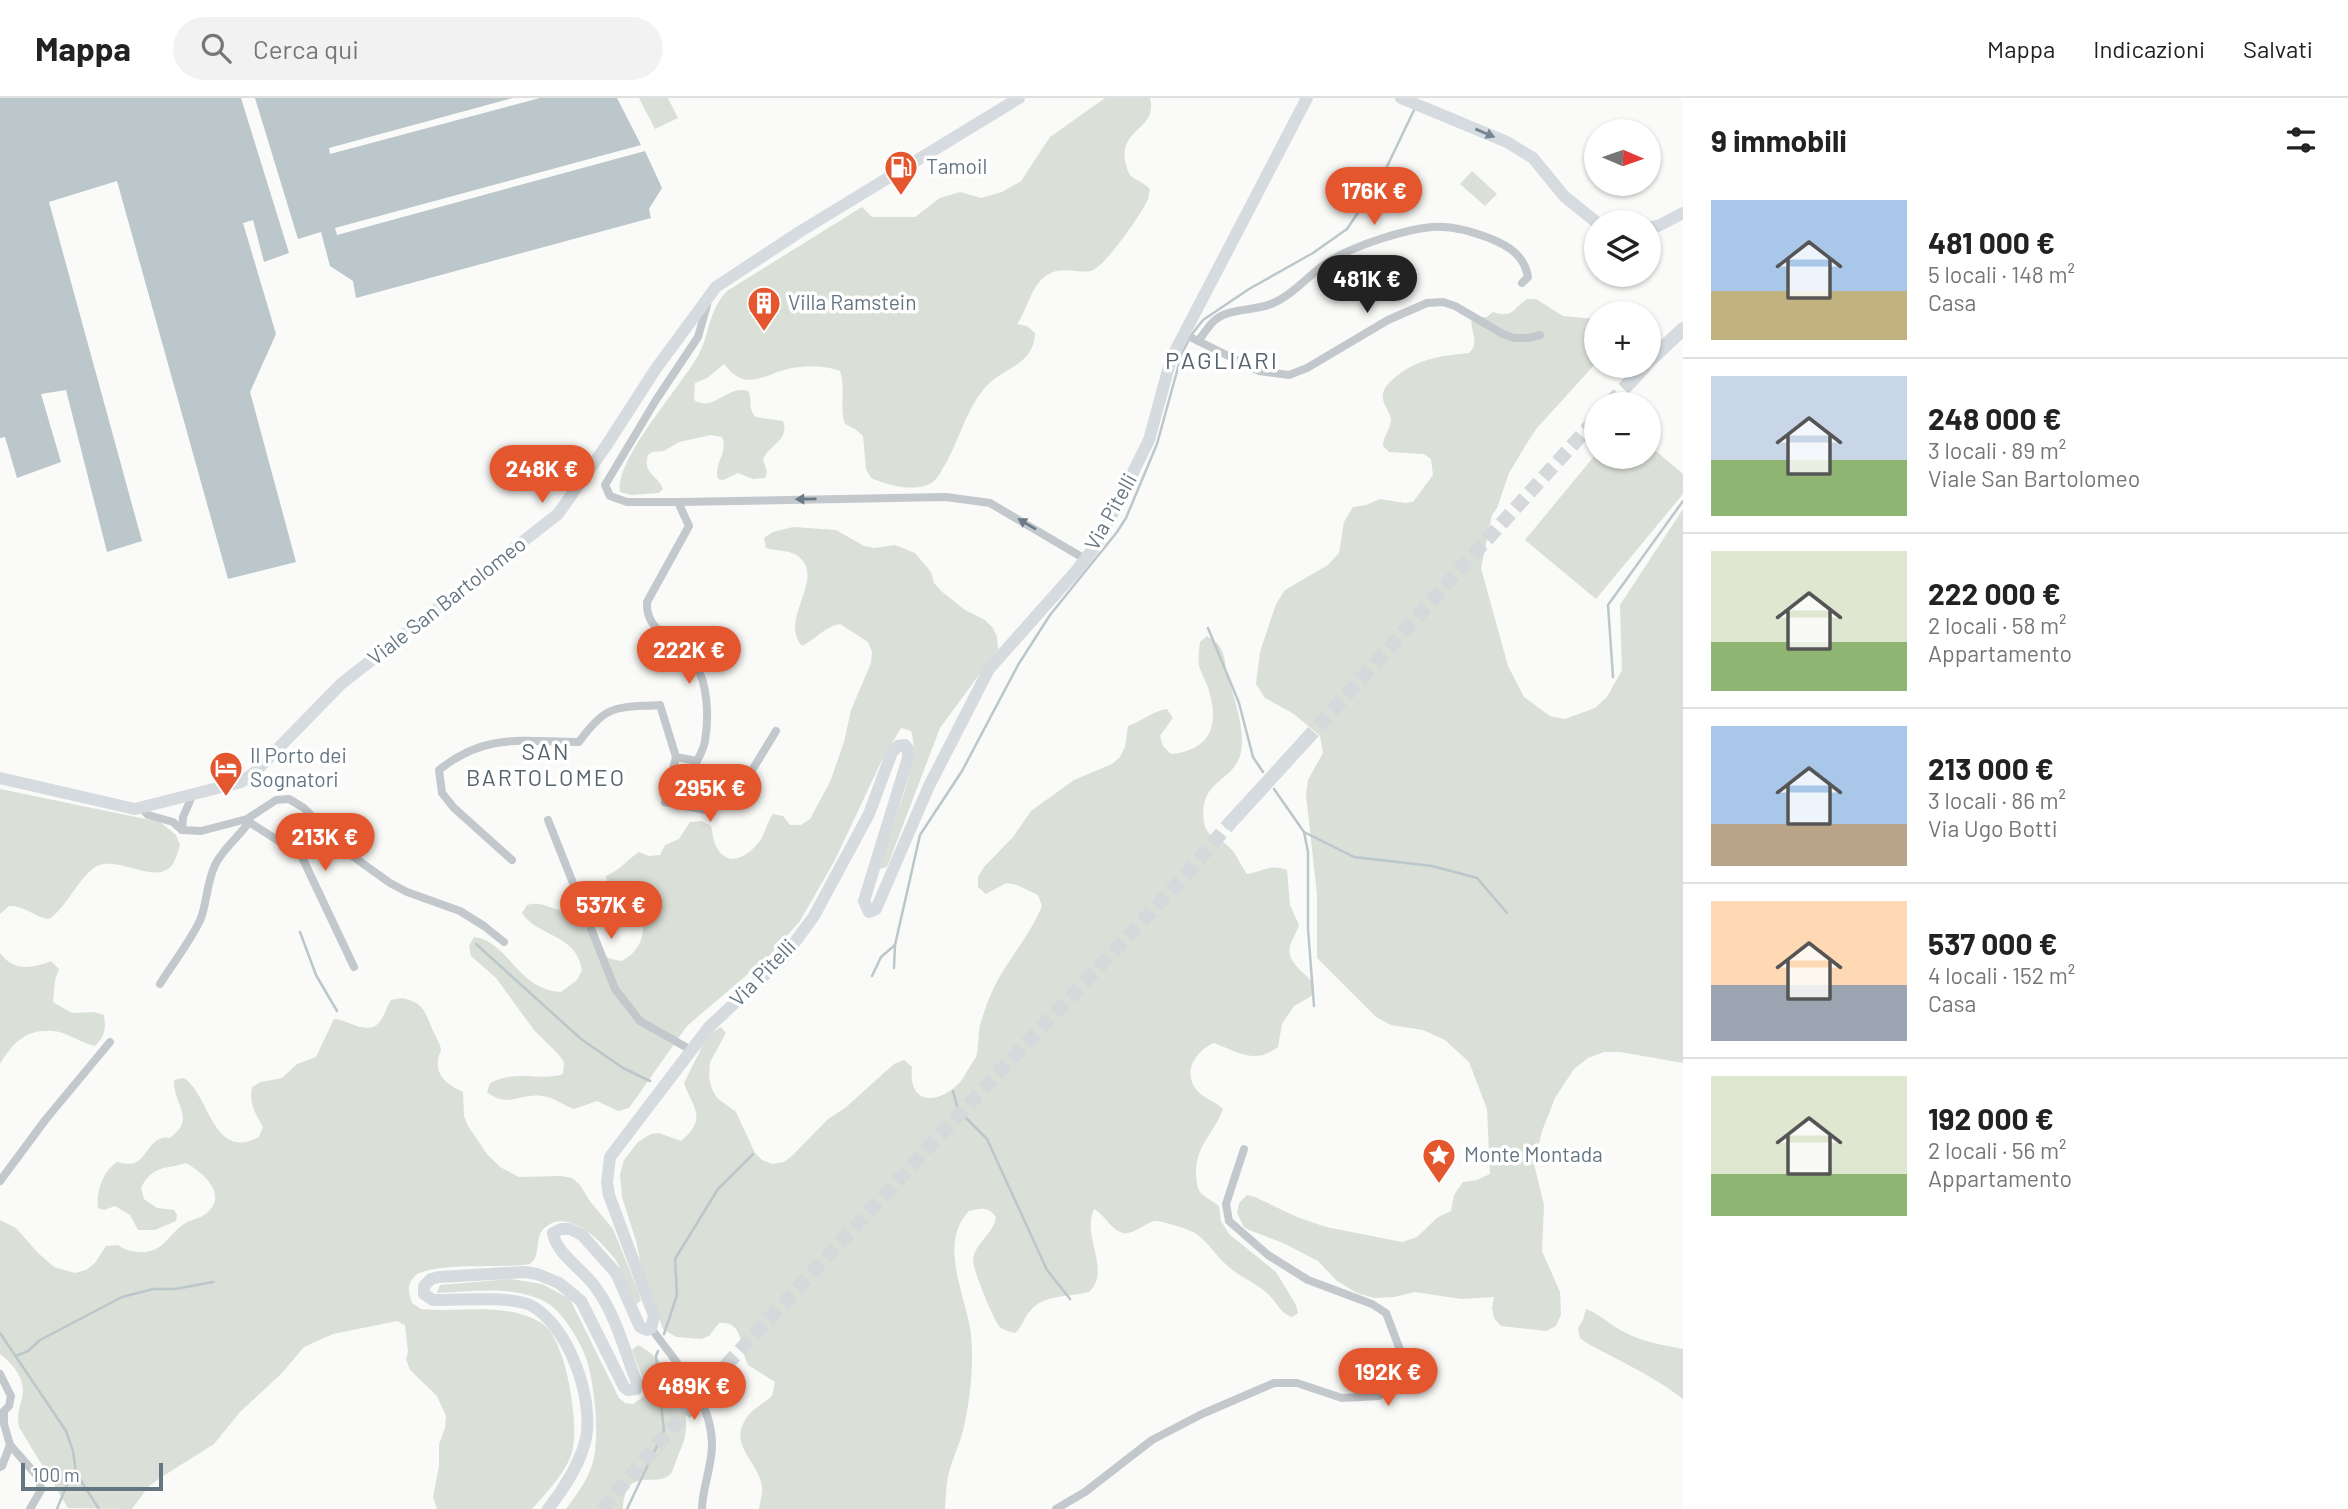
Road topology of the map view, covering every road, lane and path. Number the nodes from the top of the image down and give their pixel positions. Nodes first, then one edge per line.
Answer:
1 (1019, 98) edge
2 (1307, 98) edge
3 (1411, 102) edge
4 (1584, 213) edge
5 (1683, 213) edge
6 (1661, 224) edge
7 (1522, 283) dead end
8 (709, 295) junction
9 (1683, 329) edge
10 (1540, 335) dead end
11 (1191, 337) junction
12 (1661, 350) edge
13 (678, 502) junction
14 (1085, 559) junction
15 (776, 731) dead end
16 (1304, 742) tunnel mouth
17 (676, 757) junction
18 (0, 778) edge
19 (192, 793) junction
20 (141, 808) junction
21 (248, 820) junction
22 (548, 820) dead end
23 (1230, 823) tunnel mouth
24 (182, 830) junction
25 (512, 860) dead end
26 (504, 942) dead end
27 (354, 967) dead end
28 (160, 984) dead end
29 (110, 1042) dead end
30 (691, 1050) junction
31 (1244, 1149) dead end
32 (0, 1181) edge
33 (651, 1328) junction
34 (0, 1374) edge
35 (2, 1413) edge
36 (10, 1445) junction
37 (0, 1467) edge
38 (30, 1509) edge
39 (548, 1509) edge
40 (702, 1509) edge
41 (1056, 1509) edge

1 - 8 street, Viale San Bartolomeo
2 - 11 street, Via Pitelli
3 -> 4 street
5 - 6 street
7 - 11 street
8 - 13 street
8 - 19 street, Viale San Bartolomeo
9 - 12 highway
10 - 11 street
11 - 14 street, Via Pitelli
14 -> 13 street
13 - 17 street
14 - 30 street, Via Pitelli
15 - 17 street
16 - 23 highway
17 - 25 street
18 - 20 street, Viale San Bartolomeo
19 - 20 street, Viale San Bartolomeo
19 - 24 street
20 - 24 street
21 - 24 street
21 - 26 street
21 - 27 street
21 - 28 street
22 - 30 street
29 - 32 street
30 - 33 street, Via Pitelli
31 - 41 street
33 - 39 street
33 - 40 street
34 - 35 street
35 - 36 street
36 - 37 street
36 - 38 street

